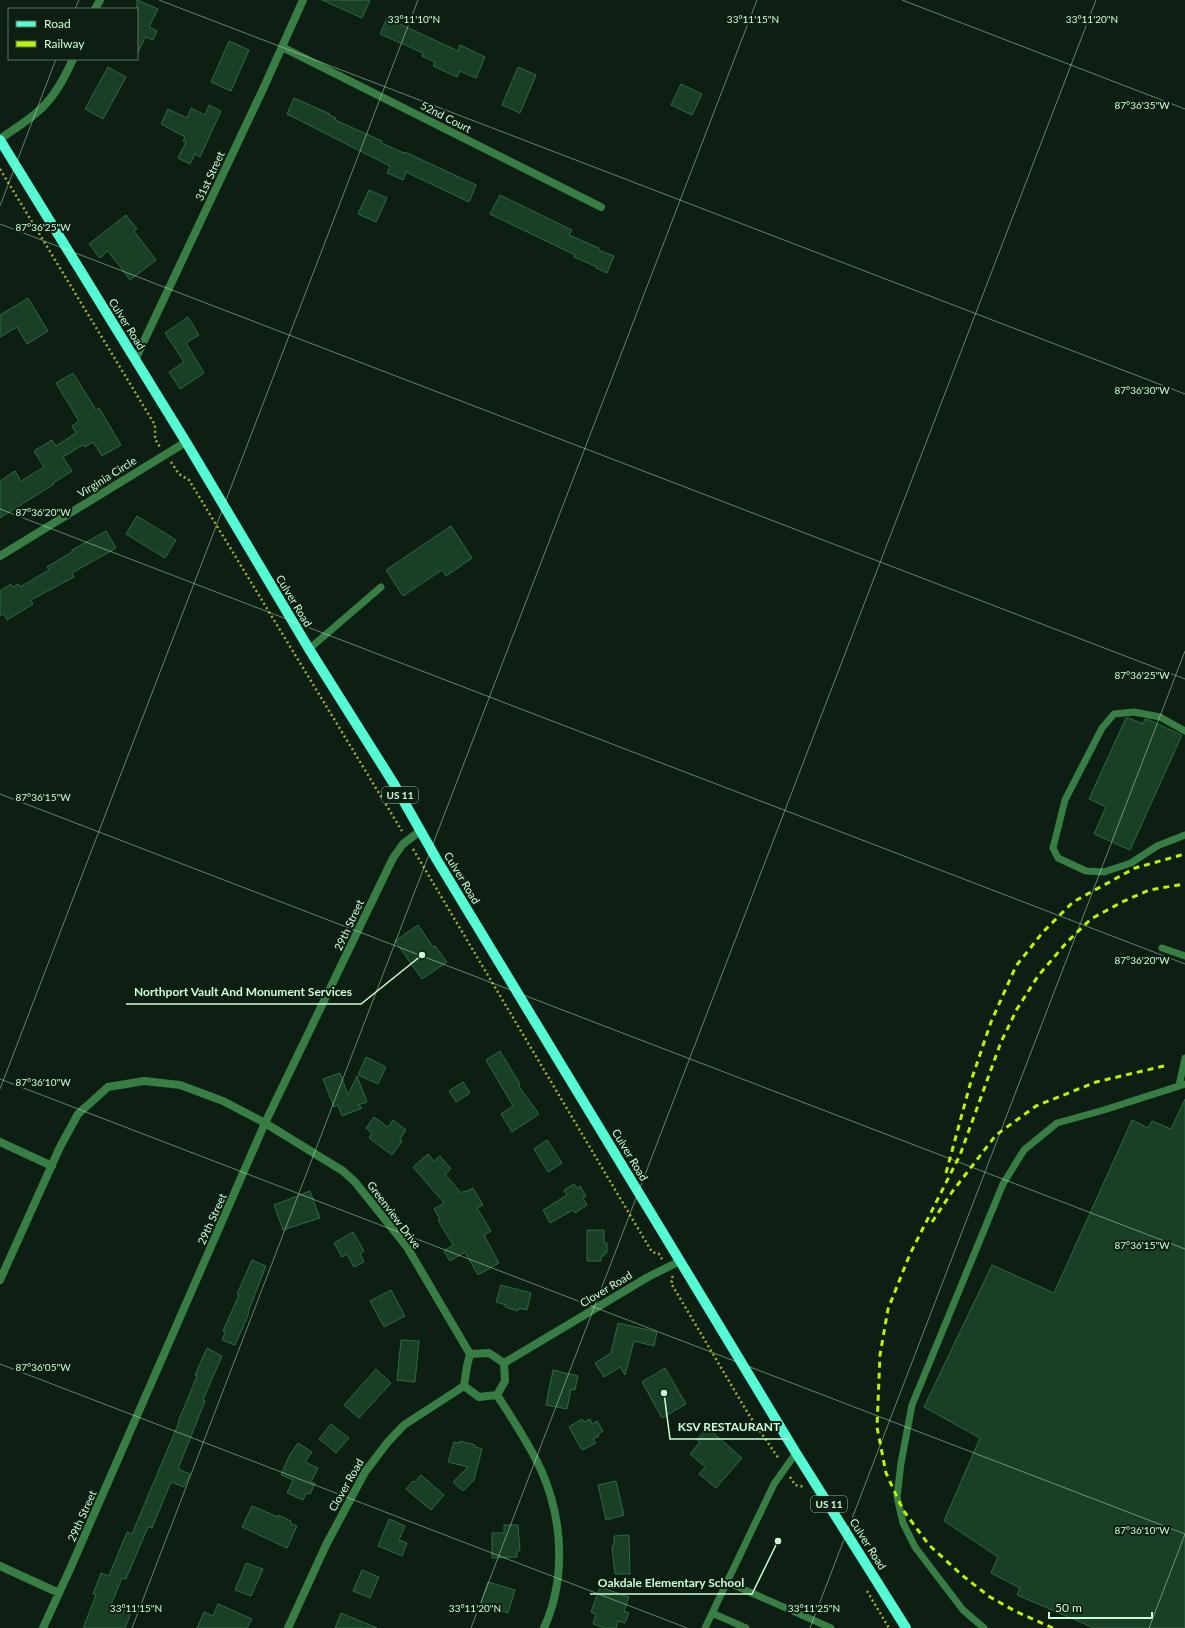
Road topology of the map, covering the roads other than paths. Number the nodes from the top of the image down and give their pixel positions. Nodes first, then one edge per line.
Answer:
1 (303, 0) edge
2 (282, 47) junction
3 (72, 60) edge
4 (0, 139) edge
5 (601, 207) dead end
6 (135, 360) junction
7 (186, 442) junction
8 (0, 556) edge
9 (380, 587) dead end
10 (309, 648) junction
11 (1185, 732) edge
12 (420, 831) junction
13 (1185, 835) edge
14 (1162, 948) dead end
15 (1185, 956) edge
16 (1185, 1058) edge
17 (1182, 1085) edge
18 (266, 1123) junction
19 (0, 1142) edge
20 (52, 1166) junction
21 (680, 1261) junction
22 (0, 1280) edge
23 (470, 1354) junction
24 (504, 1363) junction
25 (464, 1386) junction
26 (497, 1395) junction
27 (796, 1453) junction
28 (0, 1566) edge
29 (727, 1582) junction
30 (59, 1593) junction
31 (712, 1613) junction
32 (43, 1628) edge
33 (288, 1628) edge
34 (544, 1628) edge
35 (705, 1628) edge
36 (746, 1628) edge
37 (831, 1628) edge
38 (906, 1628) edge
39 (984, 1628) edge

1 - 2 street, 31st Street
2 - 5 street, 52nd Court
2 - 6 street, 31st Street
3 - 4 street
4 - 6 main road, Culver Road / US 11
6 - 7 main road, Culver Road / US 11
7 - 8 street, Virginia Circle
7 - 10 main road, Culver Road / US 11
9 - 10 lane
10 - 12 main road, Culver Road / US 11
11 - 13 lane
12 - 18 street, 29th Street
12 - 21 main road, Culver Road / US 11
14 - 15 lane
16 - 17 lane
17 - 39 lane
18 - 20 street, Greenview Drive
18 - 23 street, Greenview Drive
18 - 30 street, 29th Street
19 - 20 street
20 - 22 street, Greenview Drive
21 - 24 street, Clover Road
21 - 27 main road, Culver Road / US 11
23 - 24 street
23 - 25 street
24 - 26 street
25 - 26 street
25 - 33 street, Clover Road
26 - 34 street
27 - 29 lane
27 - 38 main road, Culver Road / US 11
28 - 30 street
29 - 31 lane
29 - 37 lane
30 - 32 street, 29th Street
31 - 35 lane
31 - 36 lane

